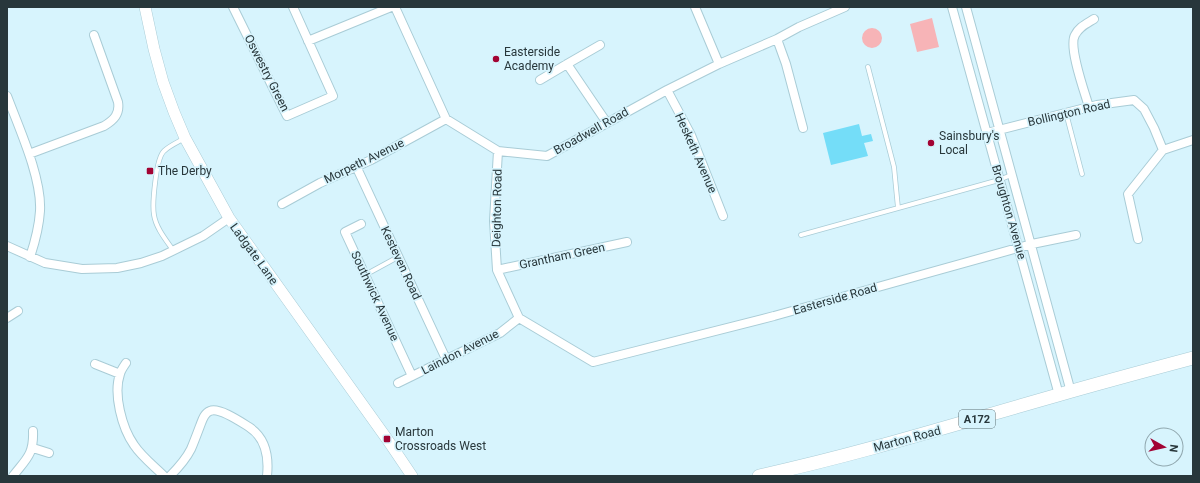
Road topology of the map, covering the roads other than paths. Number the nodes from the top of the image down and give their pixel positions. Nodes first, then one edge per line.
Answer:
1 (145, 7) edge
2 (233, 7) edge
3 (293, 7) edge
4 (391, 7) edge
5 (394, 7) edge
6 (695, 7) edge
7 (845, 7) edge
8 (952, 7) edge
9 (966, 7) edge
10 (1094, 20) dead end
11 (94, 35) dead end
12 (777, 39) junction
13 (308, 40) junction
14 (600, 45) dead end
15 (567, 64) junction
16 (719, 64) junction
17 (868, 67) dead end
18 (540, 80) dead end
19 (668, 90) junction
20 (7, 96) edge
21 (1089, 107) junction
22 (1066, 113) junction
23 (446, 119) junction
24 (607, 123) junction
25 (803, 128) dead end
26 (1000, 130) junction
27 (987, 133) junction
28 (186, 138) junction
29 (1193, 140) edge
30 (1163, 150) junction
31 (498, 151) junction
32 (29, 154) junction
33 (356, 166) junction
34 (1082, 174) dead end
35 (1012, 175) junction
36 (999, 180) junction
37 (282, 204) dead end
38 (898, 208) junction
39 (724, 216) dead end
40 (229, 218) junction
41 (361, 224) dead end
42 (801, 235) dead end
43 (1076, 235) dead end
44 (1138, 239) dead end
45 (627, 242) dead end
46 (1032, 244) junction
47 (7, 246) edge
48 (1019, 248) junction
49 (173, 251) junction
50 (30, 257) junction
51 (398, 257) junction
52 (497, 270) junction
53 (365, 275) junction
54 (18, 311) dead end
55 (7, 318) edge
56 (519, 318) junction
57 (1193, 358) edge
58 (446, 359) junction
59 (126, 362) dead end
60 (95, 364) dead end
61 (120, 374) junction
62 (412, 376) junction
63 (398, 383) dead end
64 (1065, 393) junction
65 (33, 431) dead end
66 (33, 448) junction
67 (49, 454) dead end
68 (13, 476) edge
69 (164, 476) edge
70 (170, 476) edge
71 (267, 476) edge
72 (412, 476) edge
73 (759, 476) edge

1 - 28 main road, Ladgate Lane
2 - 13 street, Oswestry Green
3 - 13 street, Oswestry Green
4 - 13 street
5 - 23 street
6 - 16 street
7 - 12 street, Broadwell Road
8 - 27 street, Broughton Avenue
9 - 26 street, Broughton Avenue
10 - 21 street
11 - 32 street
12 - 16 street, Broadwell Road
12 - 25 street
14 - 15 street
15 - 18 street
15 - 24 street
16 - 19 street, Broadwell Road
17 - 38 lane
19 - 24 street, Broadwell Road
19 - 39 street, Hesketh Avenue
20 - 32 street
21 - 22 street, Bollington Road
21 - 30 street, Bollington Road
22 - 26 street, Bollington Road
22 - 34 lane
23 - 31 street, Broadwell Road
23 - 33 street, Morpeth Avenue
24 - 31 street, Broadwell Road
26 - 27 street, Bollington Road
26 - 35 street, Broughton Avenue
27 - 36 street, Broughton Avenue
28 - 40 main road, Ladgate Lane
28 - 49 lane
29 - 30 street
30 - 44 street
31 - 52 street, Deighton Road
32 - 50 street
33 - 37 street, Morpeth Avenue
33 - 51 street, Kesteven Road
35 - 36 lane
35 - 46 street, Broughton Avenue
36 - 38 lane
36 - 48 street, Broughton Avenue
38 - 42 lane
40 - 49 street
40 - 72 main road, Ladgate Lane
41 - 53 street, Southwick Avenue
43 - 46 street, Easterside Road
45 - 52 street, Grantham Green
46 - 48 street, Easterside Road
46 - 64 street, Broughton Avenue
47 - 50 street
48 - 56 street, Easterside Road
48 - 64 street, Broughton Avenue
49 - 50 street
51 - 53 lane
51 - 58 street, Kesteven Road
52 - 56 street, Deighton Road
53 - 62 street, Southwick Avenue
54 - 55 street
56 - 58 street, Laindon Avenue
57 - 64 main road, Marton Road / A172
58 - 62 street, Laindon Avenue
59 - 61 street
60 - 61 street
61 - 69 street
62 - 63 street, Laindon Avenue
64 - 73 main road, Marton Road / A172
65 - 66 street
66 - 67 street
66 - 68 street
70 - 71 street

